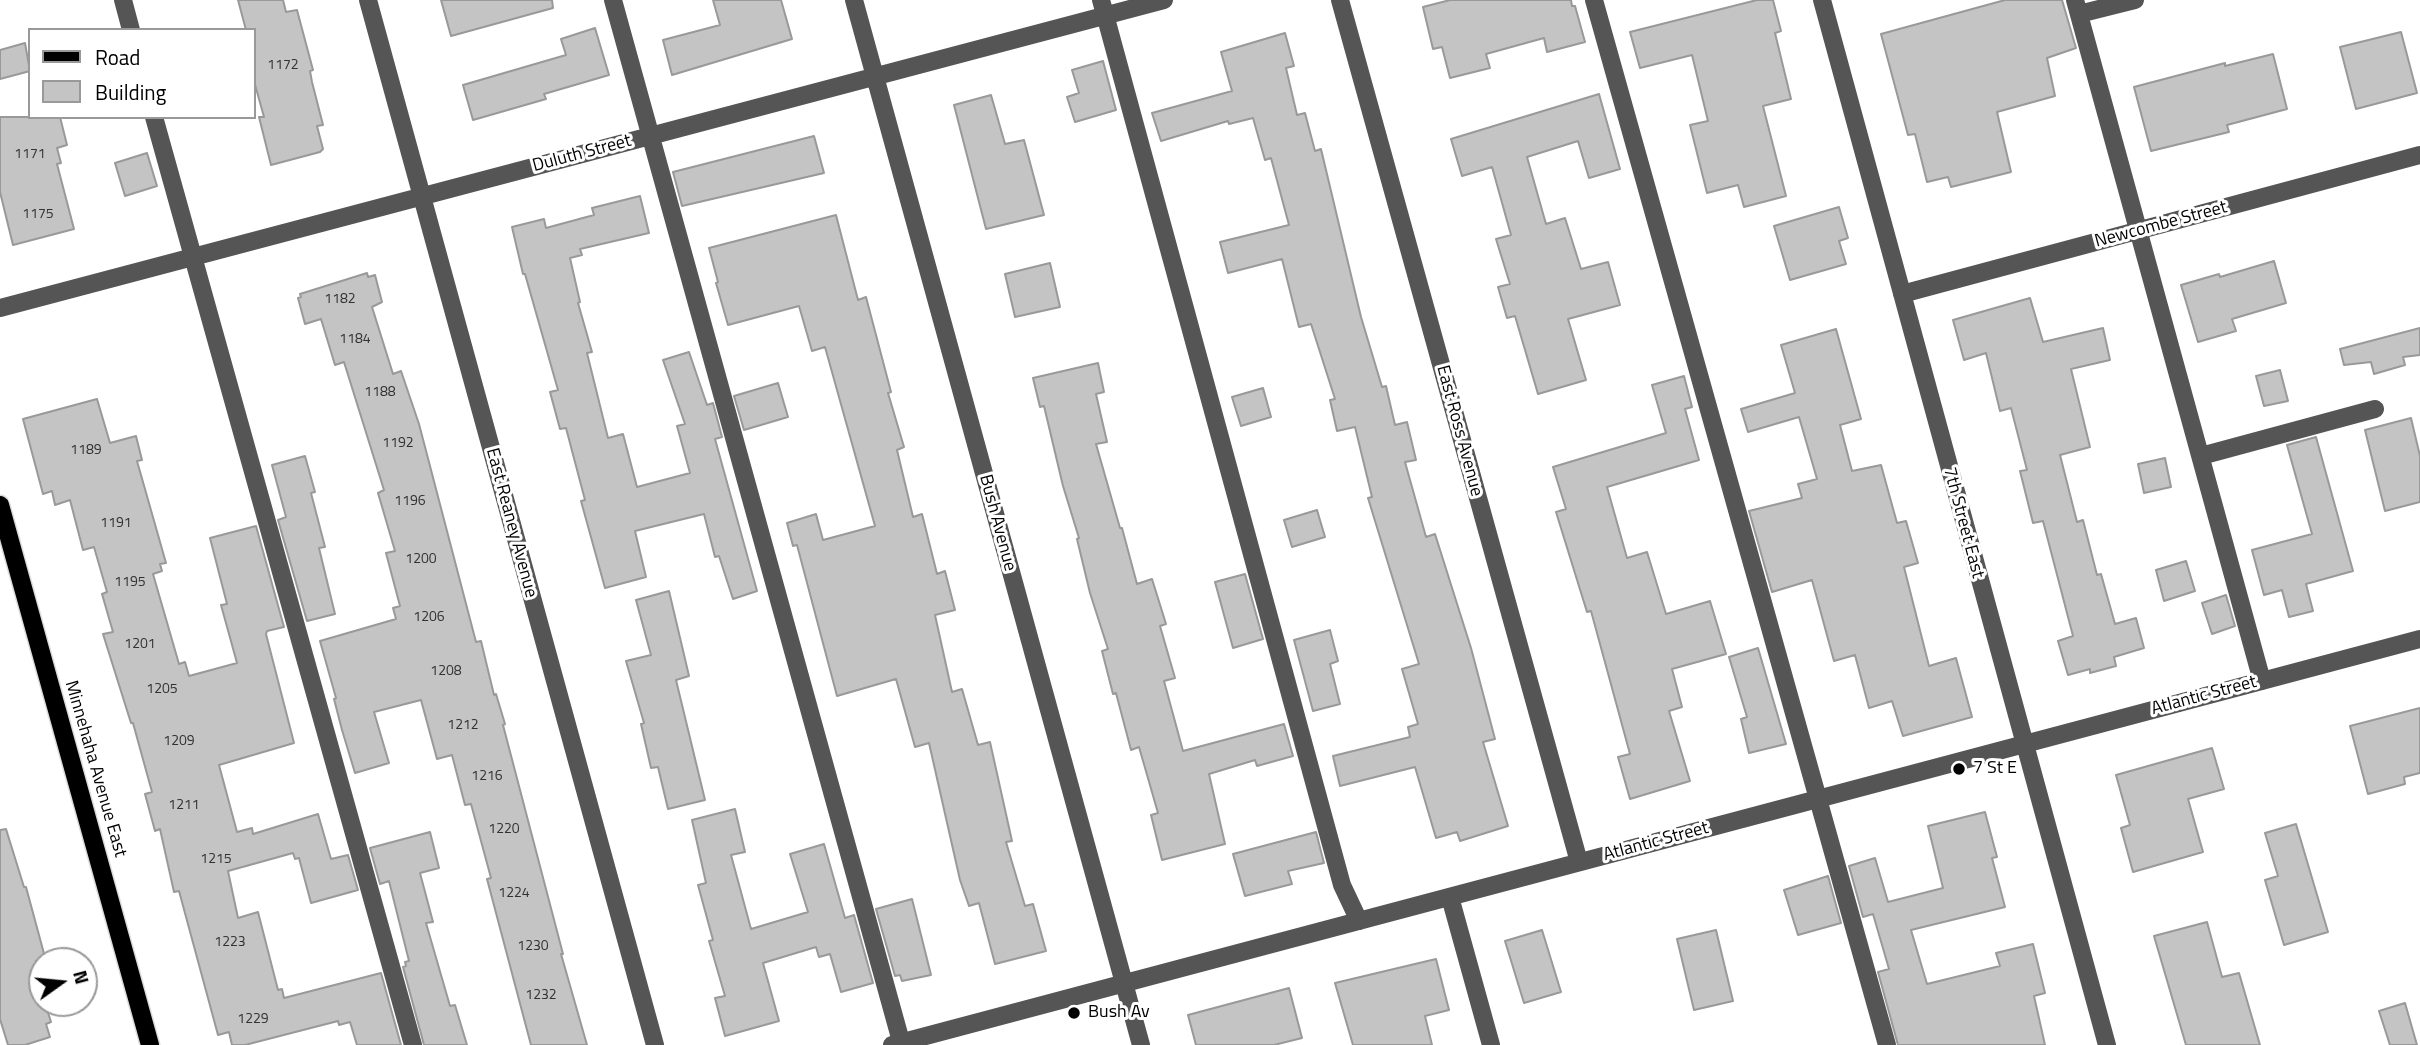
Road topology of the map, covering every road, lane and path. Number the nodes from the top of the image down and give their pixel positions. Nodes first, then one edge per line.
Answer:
1 (122, 0) edge
2 (368, 0) edge
3 (613, 0) edge
4 (854, 0) edge
5 (1164, 0) edge
6 (1340, 0) edge
7 (1594, 0) edge
8 (1822, 0) edge
9 (2135, 0) edge
10 (2077, 7) edge
11 (1103, 8) edge
12 (130, 28) edge
13 (874, 77) junction
14 (156, 119) edge
15 (649, 136) junction
16 (2420, 155) edge
17 (422, 197) junction
18 (2140, 230) junction
19 (193, 257) junction
20 (1902, 294) junction
21 (0, 308) edge
22 (2375, 409) dead end
23 (2201, 456) junction
24 (0, 505) edge
25 (2420, 639) edge
26 (2262, 681) junction
27 (2023, 744) junction
28 (1817, 799) junction
29 (1579, 862) junction
30 (1450, 897) junction
31 (1359, 920) junction
32 (1124, 983) junction
33 (899, 1044) edge
34 (150, 1045) edge
35 (413, 1045) edge
36 (655, 1045) edge
37 (1141, 1045) edge
38 (1491, 1045) edge
39 (1887, 1045) edge
40 (2107, 1045) edge

1 - 12 street
2 - 17 street, East Reaney Avenue
3 - 15 street
4 - 13 street, Bush Avenue
5 - 11 street, Duluth Street
6 - 29 street, East Ross Avenue
7 - 28 street
8 - 20 street, 7th Street East
9 - 10 street
10 - 18 street
11 - 13 street, Duluth Street
11 - 31 street
13 - 15 street, Duluth Street
13 - 32 street, Bush Avenue
14 - 19 street
15 - 17 street, Duluth Street
15 - 33 street
16 - 18 street, Newcombe Street
17 - 19 street, Duluth Street
17 - 36 street, East Reaney Avenue
18 - 20 street, Newcombe Street
18 - 23 street
19 - 21 street, Duluth Street
19 - 35 street
20 - 27 street, 7th Street East
22 - 23 street
23 - 26 street
24 - 34 main road, Minnehaha Avenue East
25 - 26 street, Atlantic Street
26 - 27 street, Atlantic Street
27 - 28 street, Atlantic Street
27 - 40 street, 7th Street East
28 - 29 street, Atlantic Street
28 - 39 street
29 - 30 street, Atlantic Street
30 - 31 street, Atlantic Street
30 - 38 street
31 - 32 street, Atlantic Street
32 - 33 street, Atlantic Street
32 - 37 street, Bush Avenue

